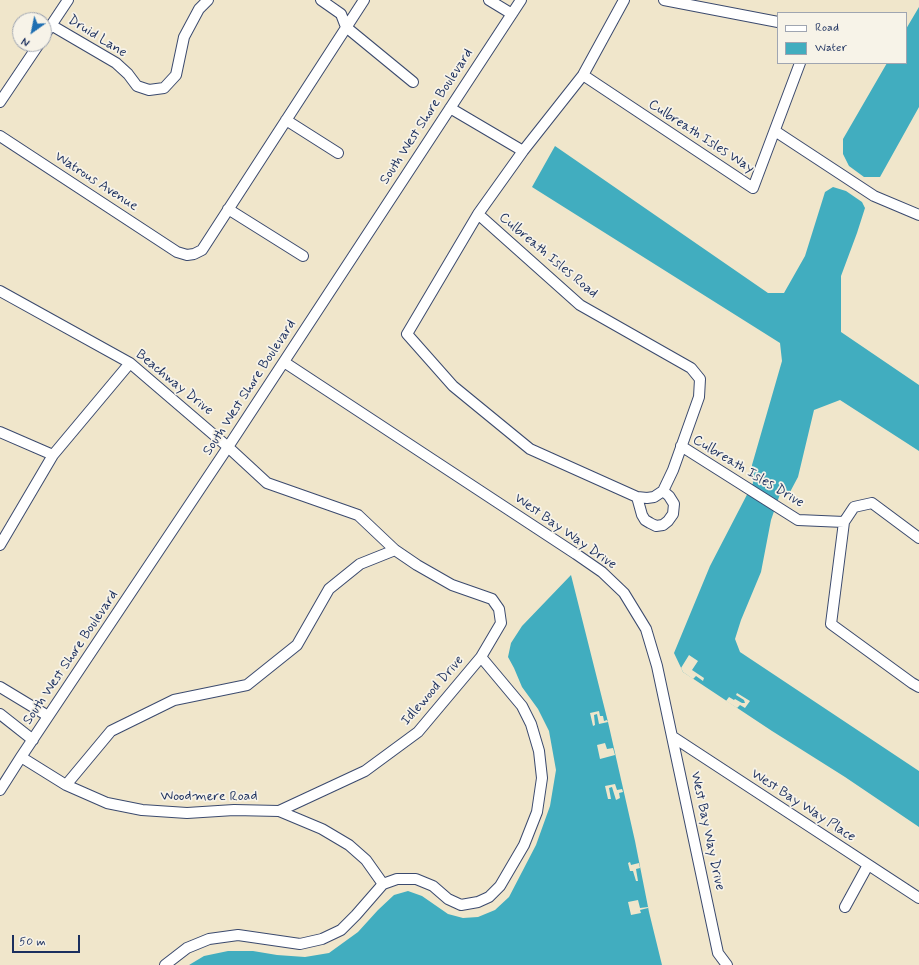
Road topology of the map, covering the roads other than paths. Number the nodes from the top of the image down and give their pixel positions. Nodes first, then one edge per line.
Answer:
1 (68, 0) edge
2 (208, 0) edge
3 (321, 0) edge
4 (364, 0) edge
5 (490, 0) edge
6 (521, 0) edge
7 (624, 0) edge
8 (664, 0) edge
9 (512, 14) junction
10 (777, 22) edge
11 (52, 24) edge
12 (52, 26) edge
13 (346, 27) junction
14 (34, 52) edge
15 (800, 64) edge
16 (583, 75) junction
17 (412, 82) dead end
18 (0, 102) edge
19 (450, 108) junction
20 (286, 120) junction
21 (775, 131) junction
22 (0, 136) edge
23 (523, 151) junction
24 (338, 153) dead end
25 (228, 209) junction
26 (478, 214) junction
27 (919, 215) edge
28 (303, 256) dead end
29 (0, 291) edge
30 (284, 362) junction
31 (130, 363) junction
32 (0, 432) edge
33 (681, 446) junction
34 (228, 447) junction
35 (53, 455) junction
36 (663, 491) junction
37 (637, 496) junction
38 (844, 522) junction
39 (919, 538) edge
40 (0, 545) edge
41 (395, 550) junction
42 (481, 657) junction
43 (0, 687) edge
44 (919, 687) edge
45 (0, 714) edge
46 (48, 716) junction
47 (672, 737) junction
48 (33, 740) junction
49 (21, 758) junction
50 (66, 785) junction
51 (0, 790) edge
52 (279, 811) junction
53 (868, 865) junction
54 (383, 884) junction
55 (919, 898) edge
56 (844, 907) dead end
57 (165, 965) edge
58 (727, 965) edge

1 - 11 street
2 - 12 street, Druid Lane
3 - 13 street
4 - 13 street
5 - 9 street
6 - 9 street, South West Shore Boulevard
7 - 16 street
8 - 10 street
9 - 19 street, South West Shore Boulevard
13 - 17 street
13 - 20 street
14 - 18 street
15 - 21 street
16 - 21 street, Culbreath Isles Way
16 - 23 street
19 - 23 street
19 - 30 street, South West Shore Boulevard
20 - 24 street
20 - 25 street
21 - 27 street
22 - 25 street, Watrous Avenue
23 - 26 street, Culbreath Isles Road
25 - 28 street
26 - 33 street, Culbreath Isles Road
26 - 37 street
29 - 31 street, Beachway Drive
30 - 34 street, South West Shore Boulevard
30 - 47 street, West Bay Way Drive
31 - 34 street, Beachway Drive
31 - 35 street
32 - 35 street
33 - 36 street, Culbreath Isles Drive
33 - 38 street, Culbreath Isles Drive
34 - 41 street, Beachway Drive
34 - 46 street, South West Shore Boulevard
35 - 40 street
36 - 37 street
36 - 37 street
38 - 39 street
38 - 44 street
41 - 42 street, Beachway Drive
41 - 50 street
42 - 52 street, Idlewood Drive
42 - 54 street
43 - 46 street
45 - 48 street
46 - 48 street, South West Shore Boulevard
47 - 53 street, West Bay Way Place
47 - 58 street, West Bay Way Drive
48 - 49 street, South West Shore Boulevard
49 - 50 street, Woodmere Road
49 - 51 street, South West Shore Boulevard
50 - 52 street, Woodmere Road
52 - 54 street, Woodmere Road
53 - 55 street, West Bay Way Place
53 - 56 street
54 - 57 street

